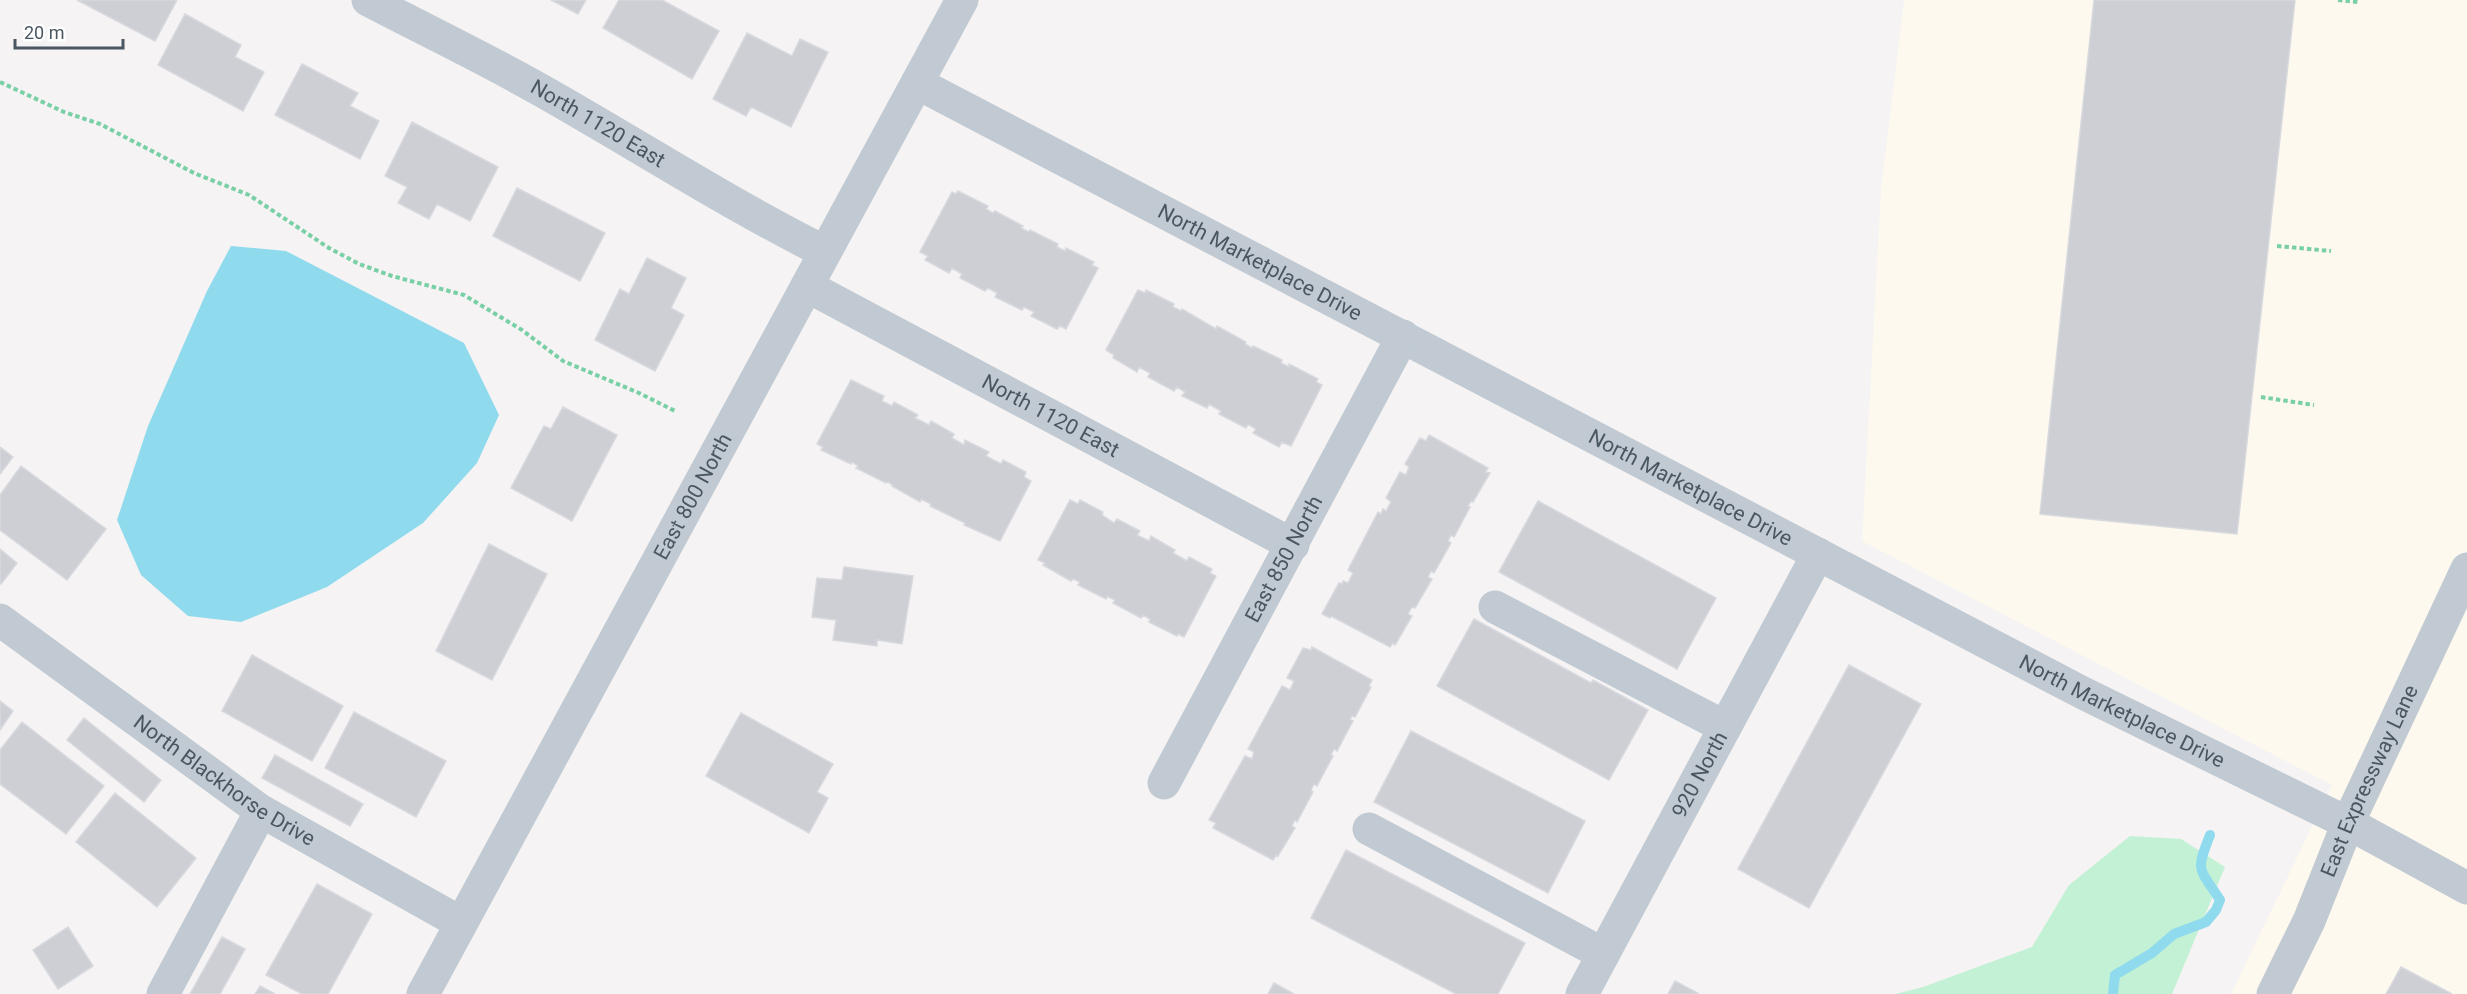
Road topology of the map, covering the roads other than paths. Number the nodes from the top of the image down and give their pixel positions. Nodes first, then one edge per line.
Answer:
1 (368, 0) edge
2 (962, 0) edge
3 (917, 82) junction
4 (825, 252) junction
5 (807, 286) junction
6 (1403, 336) junction
7 (1293, 545) junction
8 (1818, 554) junction
9 (2467, 569) edge
10 (1495, 607) dead end
11 (0, 620) edge
12 (1725, 727) junction
13 (1164, 783) dead end
14 (261, 811) junction
15 (2348, 823) junction
16 (1369, 829) dead end
17 (2467, 888) edge
18 (461, 923) junction
19 (1603, 954) junction
20 (163, 994) edge
21 (423, 994) edge
22 (1582, 994) edge
23 (2273, 994) edge

1 - 4 street, North 1120 East
2 - 3 street, East 800 North
3 - 4 street, East 800 North
3 - 6 street, North Marketplace Drive
4 - 5 street, East 800 North
5 - 7 street, North 1120 East
5 - 18 street, East 800 North
6 - 7 street, East 850 North
6 - 8 street, North Marketplace Drive
7 - 13 street, East 850 North
8 - 12 street, 920 North
8 - 15 street, North Marketplace Drive
9 - 15 street, East Expressway Lane
10 - 12 street
11 - 14 street, North Blackhorse Drive
12 - 19 street, 920 North
14 - 18 street, North Blackhorse Drive
14 - 20 street
15 - 17 street, North Marketplace Drive
15 - 23 street, East Expressway Lane
16 - 19 street
18 - 21 street, East 800 North
19 - 22 street, 920 North

